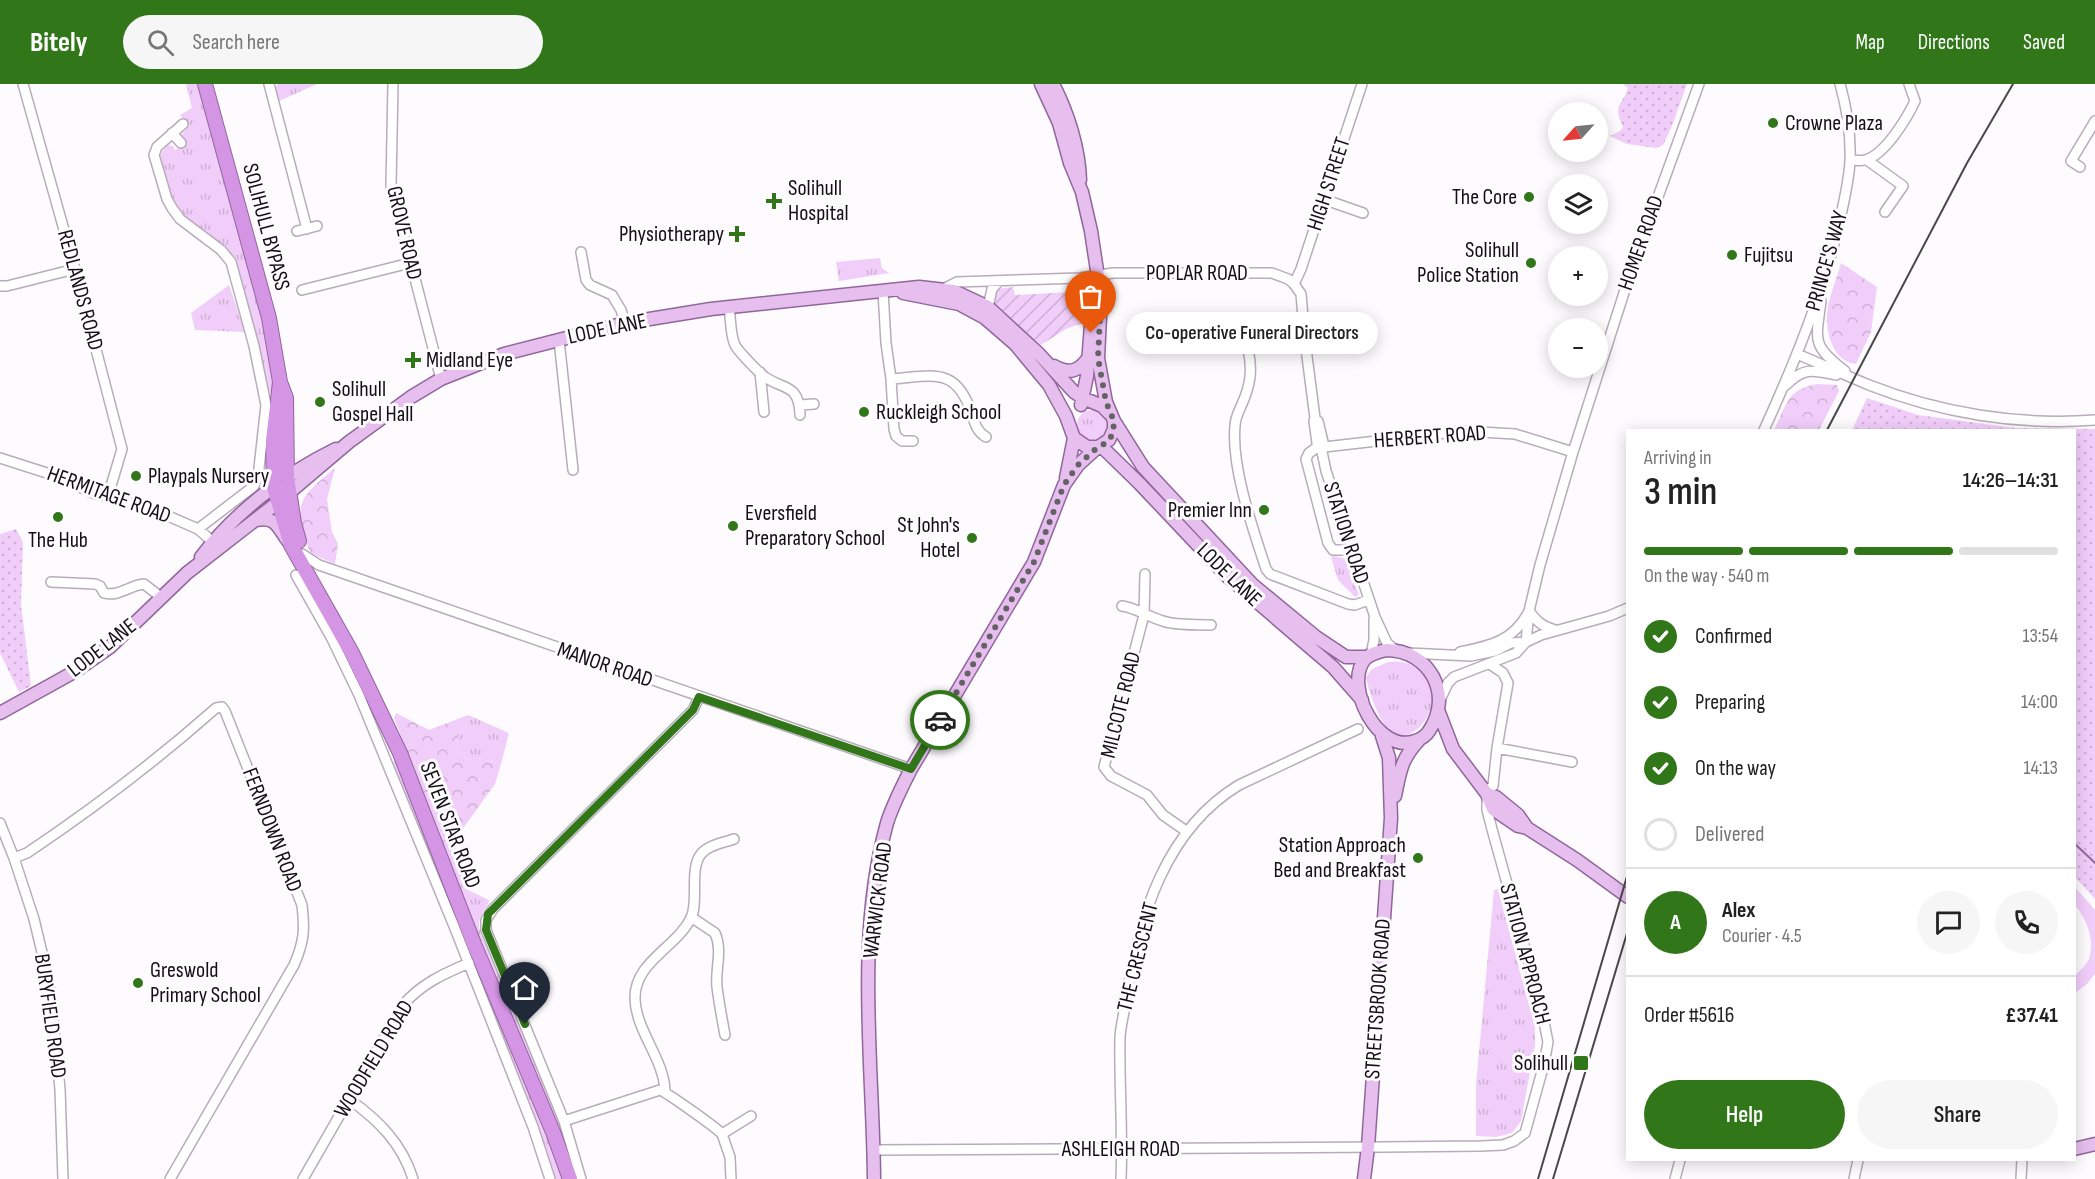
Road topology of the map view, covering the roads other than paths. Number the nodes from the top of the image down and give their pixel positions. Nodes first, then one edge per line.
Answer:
1 (23, 84) edge
2 (205, 84) edge
3 (269, 84) edge
4 (393, 84) edge
5 (1041, 84) edge
6 (1053, 84) edge
7 (1362, 84) edge
8 (1699, 84) edge
9 (1840, 84) edge
10 (1908, 84) edge
11 (2095, 121) edge
12 (183, 124) dead end
13 (172, 133) junction
14 (181, 143) dead end
15 (1850, 160) junction
16 (1867, 160) junction
17 (2080, 167) dead end
18 (1080, 188) junction
19 (1323, 199) junction
20 (1363, 213) dead end
21 (1885, 213) dead end
22 (317, 226) dead end
23 (581, 252) dead end
24 (410, 263) junction
25 (75, 268) junction
26 (1097, 274) junction
27 (1824, 280) junction
28 (999, 281) junction
29 (1294, 284) junction
30 (0, 286) edge
31 (943, 289) junction
32 (302, 290) dead end
33 (886, 291) junction
34 (729, 308) junction
35 (988, 308) junction
36 (625, 323) junction
37 (1186, 337) dead end
38 (559, 340) junction
39 (1797, 354) junction
40 (1089, 356) junction
41 (1043, 359) junction
42 (760, 372) junction
43 (441, 379) junction
44 (891, 379) junction
45 (1856, 379) junction
46 (280, 382) junction
47 (1783, 388) junction
48 (1082, 402) junction
49 (814, 404) dead end
50 (800, 405) junction
51 (764, 412) dead end
52 (800, 415) dead end
53 (1113, 419) junction
54 (2095, 420) edge
55 (1764, 429) edge
56 (1072, 434) junction
57 (986, 437) dead end
58 (912, 441) dead end
59 (349, 442) junction
60 (1100, 446) junction
61 (1321, 447) junction
62 (287, 452) junction
63 (1573, 452) junction
64 (0, 458) edge
65 (308, 464) junction
66 (573, 470) dead end
67 (287, 477) junction
68 (1064, 485) junction
69 (274, 487) junction
70 (289, 493) junction
71 (108, 496) junction
72 (277, 503) junction
73 (256, 520) junction
74 (198, 528) junction
75 (213, 542) junction
76 (291, 545) junction
77 (1353, 550) junction
78 (193, 568) junction
79 (308, 571) junction
80 (1145, 574) dead end
81 (51, 582) dead end
82 (162, 598) junction
83 (1368, 600) junction
84 (1122, 606) dead end
85 (1626, 609) edge
86 (1530, 611) junction
87 (1144, 615) junction
88 (1375, 617) junction
89 (1211, 626) dead end
90 (1555, 630) junction
91 (1526, 642) junction
92 (1400, 651) junction
93 (1447, 655) junction
94 (1368, 656) junction
95 (1490, 664) junction
96 (699, 697) junction
97 (1362, 700) junction
98 (1439, 704) junction
99 (0, 713) edge
100 (1358, 729) dead end
101 (1382, 736) junction
102 (1421, 739) junction
103 (1497, 748) junction
104 (1453, 749) junction
105 (400, 753) junction
106 (386, 759) junction
107 (1572, 762) dead end
108 (911, 769) junction
109 (1486, 793) junction
110 (1391, 818) junction
111 (0, 824) edge
112 (1186, 831) junction
113 (734, 839) dead end
114 (14, 858) junction
115 (1626, 896) edge
116 (691, 917) junction
117 (469, 963) junction
118 (724, 1035) dead end
119 (665, 1091) junction
120 (349, 1099) junction
121 (751, 1116) dead end
122 (564, 1121) junction
123 (722, 1134) junction
124 (2095, 1144) edge
125 (1368, 1147) junction
126 (1122, 1149) junction
127 (2076, 1149) edge
128 (874, 1150) junction
129 (1680, 1161) edge
130 (1858, 1161) edge
131 (2022, 1161) edge
132 (63, 1179) edge
133 (170, 1179) edge
134 (303, 1179) edge
135 (413, 1179) edge
136 (550, 1179) edge
137 (570, 1179) edge
138 (581, 1179) edge
139 (731, 1179) edge
140 (874, 1179) edge
141 (1121, 1179) edge
142 (1364, 1179) edge
143 (1675, 1179) edge
144 (1854, 1179) edge
145 (2021, 1179) edge

1 - 25 street, REDLANDS ROAD
2 - 46 highway, SOLIHULL BYPASS
3 - 22 street
4 - 24 street, GROVE ROAD
5 - 18 main road
6 - 18 main road
7 - 19 street, HIGH STREET
8 - 63 street, HOMER ROAD
9 - 15 street, PRINCE'S WAY
10 - 16 street
11 - 17 street
12 - 13 street
13 - 14 street
13 - 74 street
15 - 16 street
15 - 27 street, PRINCE'S WAY
16 - 21 street
18 - 26 main road
19 - 20 street
19 - 29 street, HIGH STREET
23 - 36 street
24 - 32 street
24 - 43 street, GROVE ROAD
25 - 30 street
25 - 71 street, REDLANDS ROAD
26 - 28 street
26 - 29 street, POPLAR ROAD
26 - 40 main road
26 - 53 main road
27 - 39 street, PRINCE'S WAY
27 - 45 street
28 - 31 street
28 - 35 street
29 - 61 street, STATION ROAD
31 - 33 main road, LODE LANE
31 - 35 main road, LODE LANE
33 - 34 main road, LODE LANE
33 - 44 street
33 - 56 main road, LODE LANE
34 - 36 main road, LODE LANE
34 - 42 street
35 - 41 main road, LODE LANE
36 - 38 main road, LODE LANE
37 - 83 street
38 - 43 main road, LODE LANE
38 - 66 street
39 - 45 street
39 - 47 street, PRINCE'S WAY
40 - 41 main road
40 - 48 main road
41 - 48 main road, LODE LANE
42 - 50 street
42 - 51 street
43 - 59 main road, LODE LANE
44 - 57 street
44 - 58 street
45 - 47 street
45 - 54 street
46 - 62 highway, SOLIHULL BYPASS
46 - 69 highway, SOLIHULL BYPASS
47 - 55 street, PRINCE'S WAY
48 - 53 main road
48 - 56 main road
49 - 50 street
50 - 52 street
53 - 60 main road
53 - 94 main road, LODE LANE
56 - 60 main road
56 - 68 main road, WARWICK ROAD
59 - 65 main road, LODE LANE
59 - 70 main road, LODE LANE
60 - 68 main road, WARWICK ROAD
60 - 97 main road, LODE LANE
61 - 63 street, HERBERT ROAD
61 - 77 street, STATION ROAD
61 - 77 street
62 - 65 main road
62 - 67 highway, SOLIHULL BYPASS
63 - 86 street, HOMER ROAD
64 - 71 street, HERMITAGE ROAD
65 - 67 main road, LODE LANE
67 - 69 main road, LODE LANE
67 - 70 highway, SEVEN STAR ROAD
68 - 108 main road, WARWICK ROAD
69 - 72 highway, SEVEN STAR ROAD
69 - 75 main road, LODE LANE
70 - 72 main road, LODE LANE
70 - 79 highway, SEVEN STAR ROAD
71 - 74 street, HERMITAGE ROAD
72 - 73 main road, LODE LANE
72 - 76 highway, SEVEN STAR ROAD
73 - 76 main road
73 - 78 main road, LODE LANE
74 - 75 street, HERMITAGE ROAD
75 - 78 main road, LODE LANE
76 - 79 highway, SEVEN STAR ROAD
77 - 83 street, STATION ROAD
78 - 82 main road, LODE LANE
79 - 96 street, MANOR ROAD
79 - 105 highway, SEVEN STAR ROAD
79 - 106 street, SEVEN STAR ROAD
80 - 87 street, MILCOTE ROAD
81 - 82 street
82 - 99 main road, LODE LANE
83 - 88 street, STATION ROAD
84 - 87 street
85 - 90 street
86 - 90 street
86 - 91 street, HOMER ROAD
86 - 93 street
87 - 89 street
87 - 112 street, MILCOTE ROAD
88 - 92 street, STATION ROAD
88 - 94 street, STATION ROAD
90 - 91 street
91 - 93 street
91 - 95 street
92 - 93 street
92 - 94 main road
92 - 98 main road
94 - 97 main road
95 - 98 street
95 - 103 street
96 - 108 street, MANOR ROAD
96 - 122 street, SEVEN STAR ROAD
97 - 101 main road
98 - 102 main road
98 - 104 main road
100 - 112 street, THE CRESCENT
101 - 102 main road
101 - 110 main road, STREETSBROOK ROAD
102 - 104 main road
102 - 110 main road, STREETSBROOK ROAD
103 - 107 street
103 - 109 street
104 - 109 main road
105 - 106 street, SEVEN STAR ROAD
105 - 137 highway, SEVEN STAR ROAD
106 - 117 street, SEVEN STAR ROAD
108 - 128 main road, WARWICK ROAD
109 - 115 main road
109 - 125 street, STATION APPROACH
110 - 125 main road, STREETSBROOK ROAD
111 - 114 street, BURYFIELD ROAD
112 - 126 street, THE CRESCENT
113 - 116 street
114 - 132 street, BURYFIELD ROAD
114 - 133 street, FERNDOWN ROAD
116 - 118 street
116 - 119 street
117 - 120 street, WOODFIELD ROAD
117 - 136 street, SEVEN STAR ROAD
119 - 122 street
119 - 123 street
120 - 134 street, WOODFIELD ROAD
120 - 135 street
121 - 123 street
122 - 138 street, SEVEN STAR ROAD
123 - 139 street
124 - 127 main road
125 - 126 street, ASHLEIGH ROAD
125 - 142 main road, STREETSBROOK ROAD
126 - 128 street, ASHLEIGH ROAD
126 - 141 street, THE CRESCENT
128 - 140 main road, WARWICK ROAD
129 - 143 street
130 - 144 street
131 - 145 street

